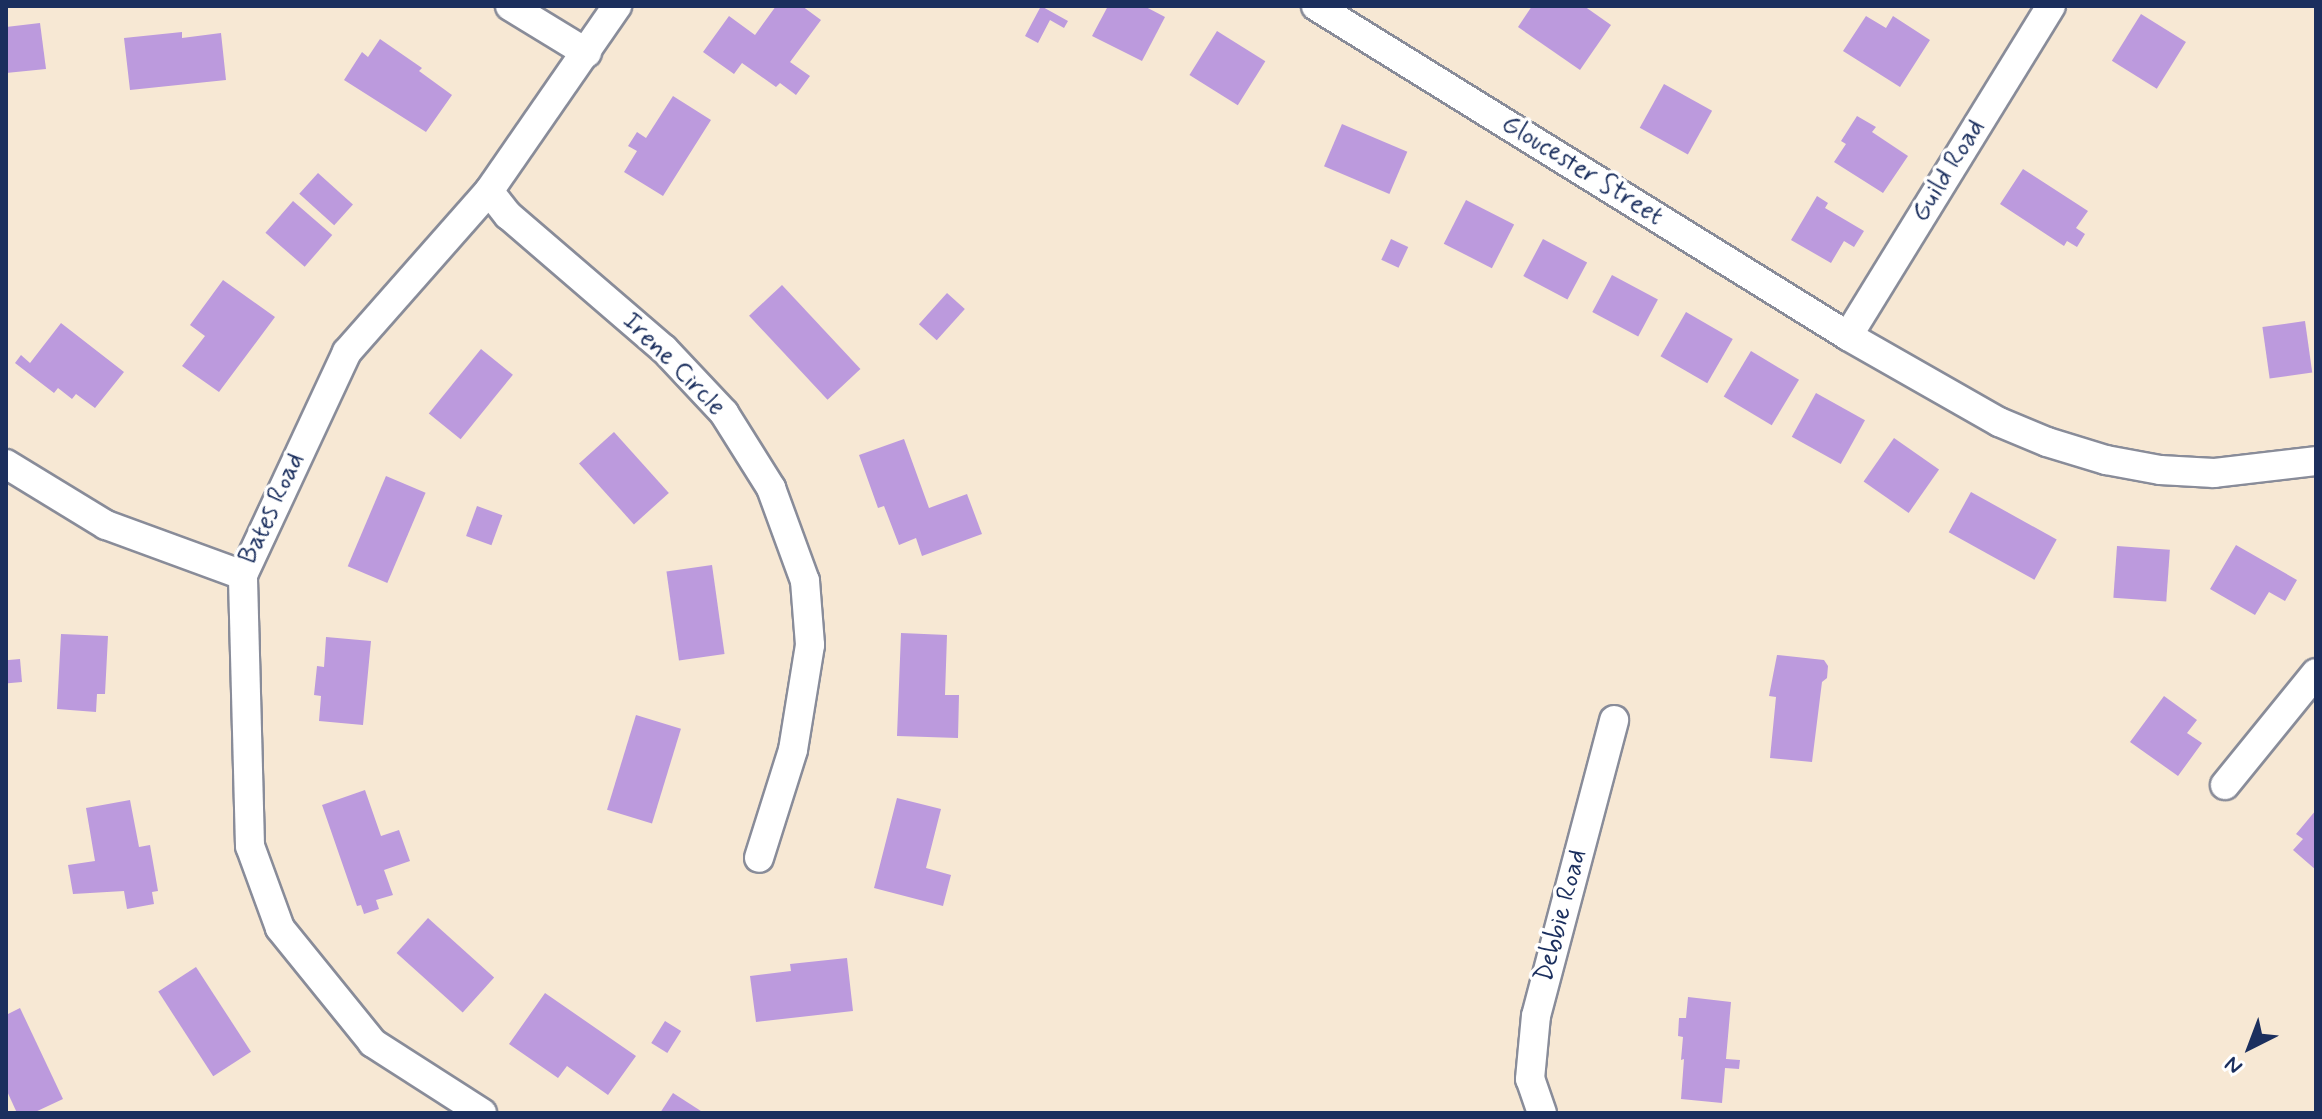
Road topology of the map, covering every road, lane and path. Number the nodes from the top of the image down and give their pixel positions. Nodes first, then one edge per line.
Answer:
1 (510, 6) edge
2 (617, 6) edge
3 (1316, 6) edge
4 (2051, 6) edge
5 (587, 53) junction
6 (489, 191) junction
7 (1848, 336) junction
8 (2316, 461) edge
9 (6, 464) edge
10 (243, 575) junction
11 (2316, 673) edge
12 (1614, 720) dead end
13 (2225, 785) dead end
14 (759, 858) dead end
15 (482, 1113) edge
16 (1542, 1113) edge

1 - 5 street
2 - 5 street, Bates Road
3 - 7 street, Gloucester Street
4 - 7 street, Guild Road
5 - 6 street, Bates Road
6 - 10 street, Bates Road
6 - 14 street, Irene Circle
7 - 8 street, Gloucester Street
9 - 10 street
10 - 15 street, Bates Road
11 - 13 street
12 - 16 street, Debbie Road

